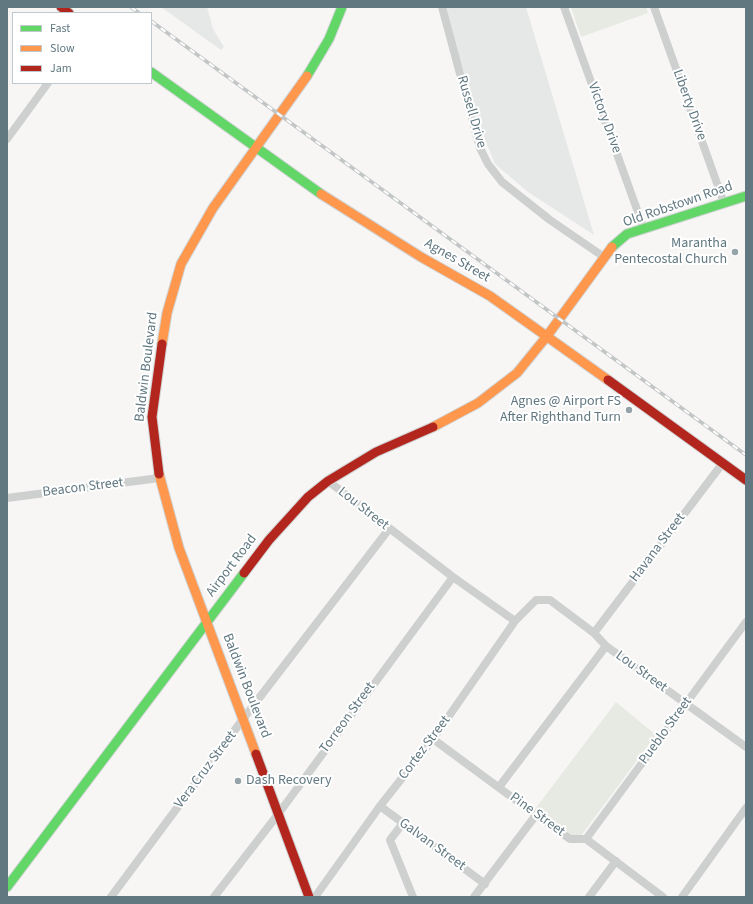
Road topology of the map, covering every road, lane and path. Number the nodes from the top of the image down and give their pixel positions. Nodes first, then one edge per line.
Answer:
1 (342, 7) edge
2 (442, 7) edge
3 (564, 7) edge
4 (654, 7) edge
5 (152, 73) edge
6 (47, 84) edge
7 (7, 139) edge
8 (256, 146) junction
9 (746, 196) edge
10 (724, 203) junction
11 (644, 229) junction
12 (604, 257) junction
13 (547, 336) junction
14 (722, 464) junction
15 (159, 478) junction
16 (746, 480) edge
17 (328, 481) junction
18 (7, 498) edge
19 (389, 529) junction
20 (453, 577) junction
21 (536, 600) joint
22 (515, 621) junction
23 (746, 622) edge
24 (207, 623) junction
25 (594, 633) junction
26 (606, 646) junction
27 (686, 705) junction
28 (243, 719) junction
29 (433, 739) junction
30 (746, 747) edge
31 (499, 787) junction
32 (380, 806) junction
33 (746, 808) edge
34 (278, 813) junction
35 (536, 815) junction
36 (402, 823) junction
37 (586, 839) junction
38 (616, 861) junction
39 (485, 884) junction
40 (7, 887) edge
41 (111, 897) edge
42 (214, 897) edge
43 (309, 897) edge
44 (315, 897) edge
45 (413, 897) edge
46 (474, 897) edge
47 (589, 897) edge
48 (663, 897) edge
49 (682, 897) edge

1 - 8 main road, Baldwin Boulevard
2 - 12 street, Russell Drive
3 - 11 street, Victory Drive
4 - 10 street, Liberty Drive
5 - 8 main road, Agnes Street
6 - 7 street
8 - 13 main road, Agnes Street
8 - 15 main road, Baldwin Boulevard
9 - 10 main road, Old Robstown Road
10 - 11 main road, Old Robstown Road
11 - 12 main road, Old Robstown Road
12 - 13 main road, Old Robstown Road
13 - 14 main road, Agnes Street
13 - 17 main road, Airport Road
14 - 16 main road, Agnes Street
14 - 25 street, Havana Street
15 - 18 street, Beacon Street
15 - 24 main road, Baldwin Boulevard
17 - 19 street, Lou Street
17 - 24 main road, Airport Road
19 - 20 street, Lou Street
19 - 28 street, Vera Cruz Street
20 - 22 street, Lou Street
20 - 34 street, Torreon Street
21 - 22 street, Cortez Street
21 - 25 street, Lou Street
22 - 29 street, Cortez Street
23 - 27 street, Pueblo Street
24 - 28 main road, Baldwin Boulevard
24 - 40 main road, Airport Road
25 - 26 street, Lou Street
26 - 27 street, Lou Street
26 - 31 street
27 - 30 street, Lou Street
27 - 37 street, Pueblo Street
28 - 34 main road, Baldwin Boulevard
28 - 41 street, Vera Cruz Street
29 - 31 street, Pine Street
29 - 32 street, Cortez Street
31 - 35 street, Pine Street
32 - 36 street, Galvan Street
32 - 44 street, Cortez Street
33 - 49 street
34 - 42 street, Torreon Street
34 - 43 main road, Baldwin Boulevard
35 - 37 street, Pine Street
35 - 39 street
36 - 39 street, Galvan Street
36 - 45 street
37 - 38 street, Pine Street
38 - 47 street
38 - 48 street, Pine Street
39 - 46 street

